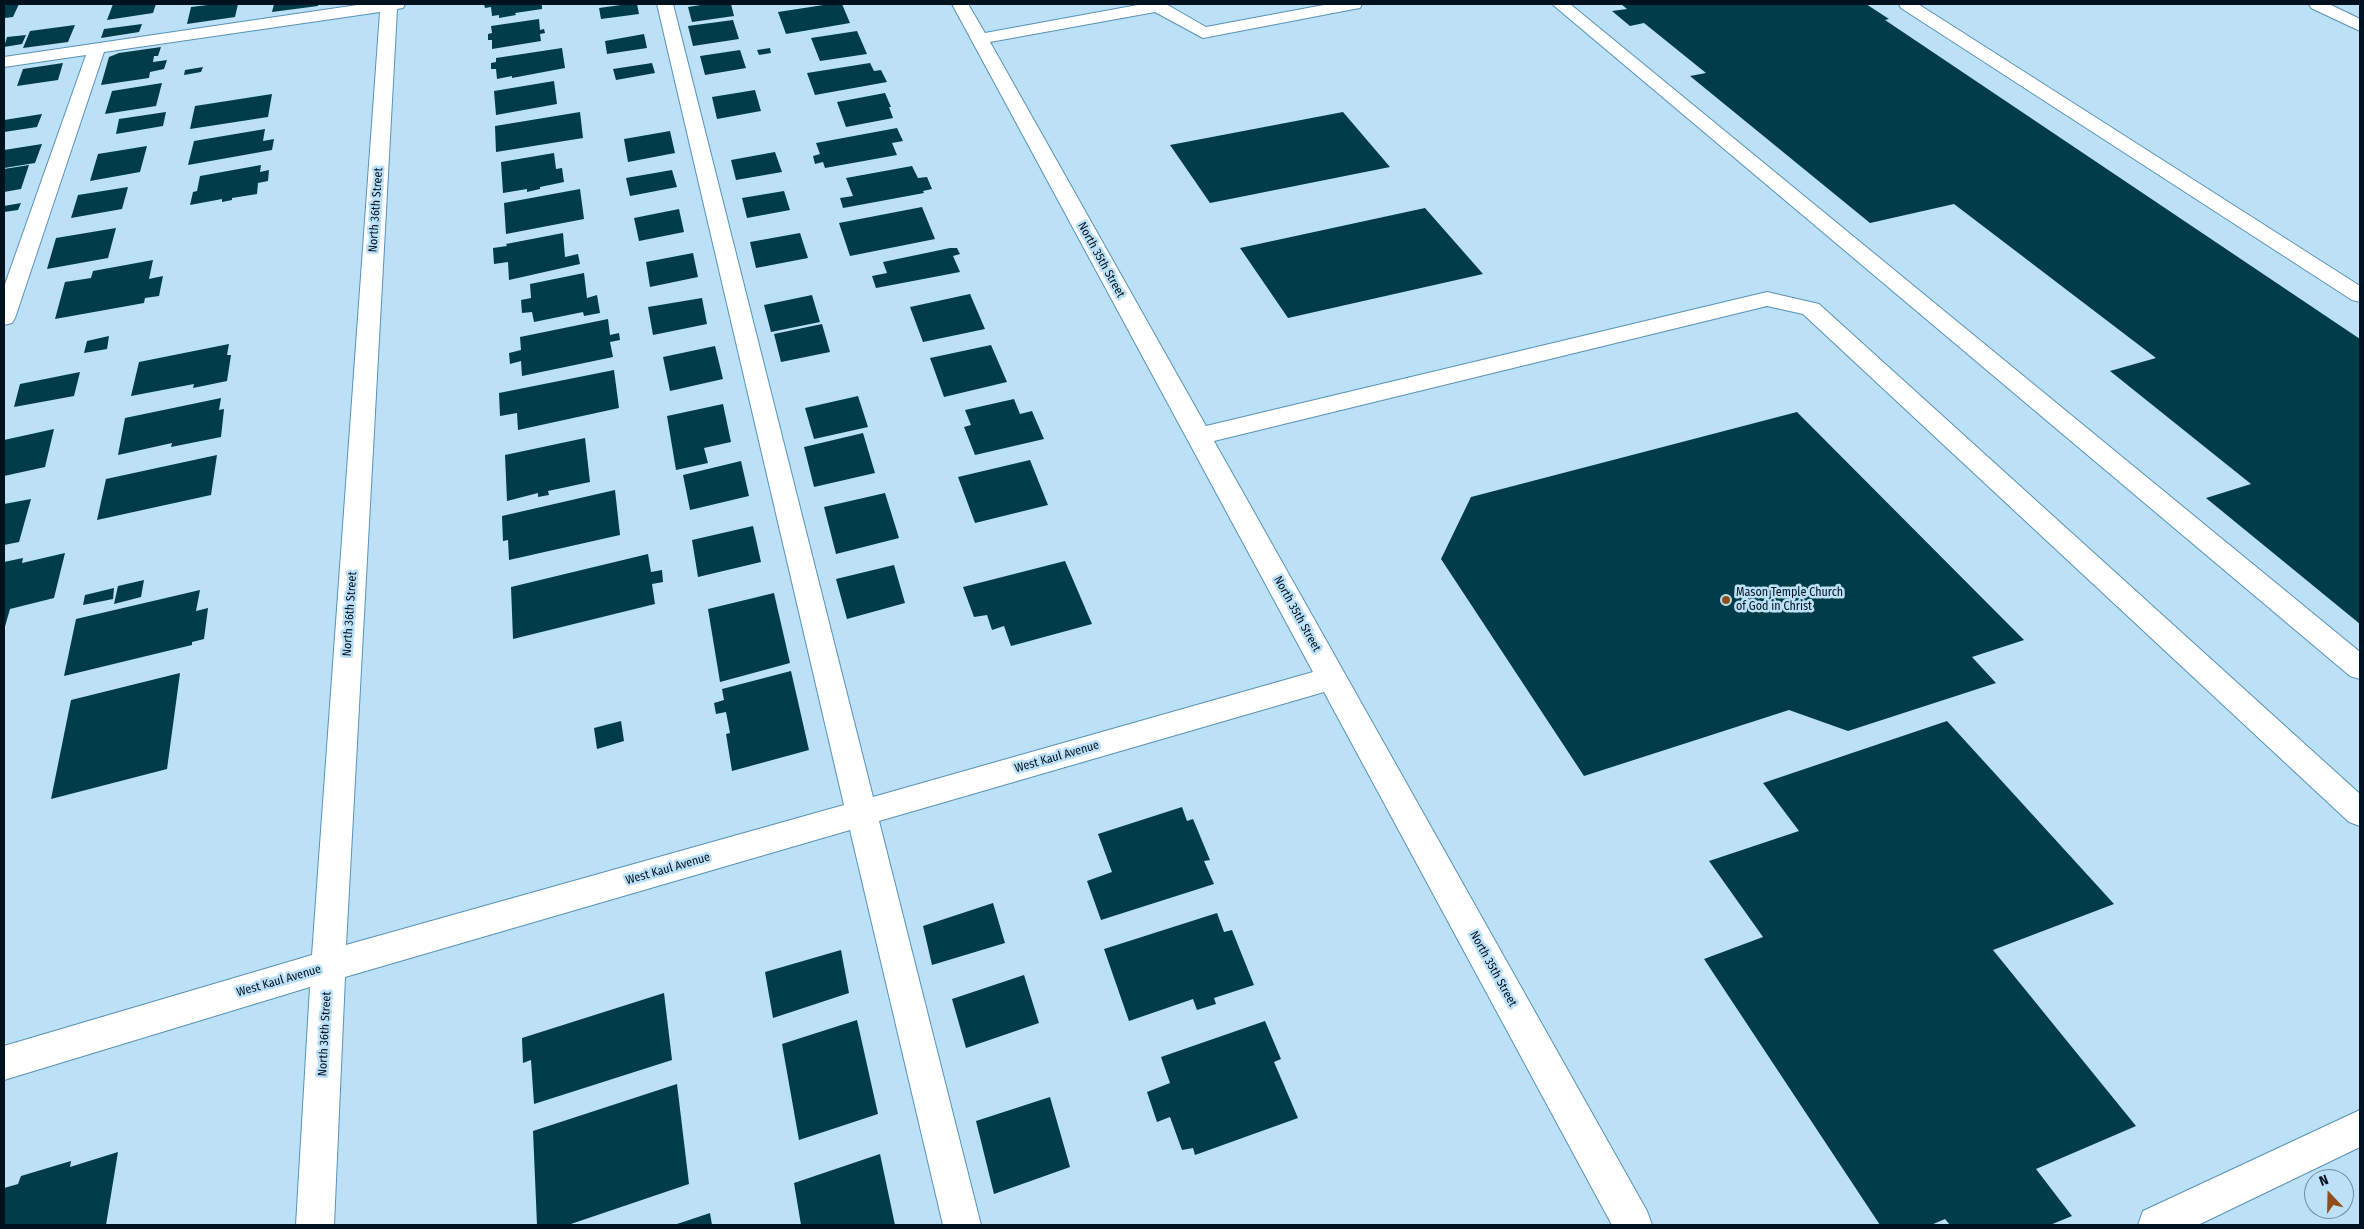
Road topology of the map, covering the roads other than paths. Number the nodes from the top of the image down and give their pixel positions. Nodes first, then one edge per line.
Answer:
1 (392, 4) edge
2 (665, 4) edge
3 (960, 4) edge
4 (1354, 4) edge
5 (1560, 4) edge
6 (1907, 4) edge
7 (2318, 4) edge
8 (1157, 5) edge
9 (2357, 22) edge
10 (979, 39) junction
11 (97, 48) junction
12 (4, 62) edge
13 (2360, 294) edge
14 (4, 318) edge
15 (1199, 436) junction
16 (2360, 668) edge
17 (1333, 678) junction
18 (863, 812) junction
19 (2360, 813) edge
20 (328, 966) junction
21 (4, 1063) edge
22 (2360, 1128) edge
23 (315, 1225) edge
24 (962, 1225) edge
25 (1633, 1225) edge
26 (2157, 1225) edge

1 - 11 street
1 - 20 street, North 36th Street
2 - 18 street
3 - 10 street, North 35th Street
4 - 8 street
5 - 16 street
6 - 13 street
7 - 9 street
8 - 10 street
10 - 15 street, North 35th Street
11 - 12 street
11 - 14 street
15 - 17 street, North 35th Street
15 - 19 street
17 - 18 street, West Kaul Avenue
17 - 25 street, North 35th Street
18 - 20 street, West Kaul Avenue
18 - 24 street
20 - 21 street, West Kaul Avenue
20 - 23 street, North 36th Street
22 - 26 street

